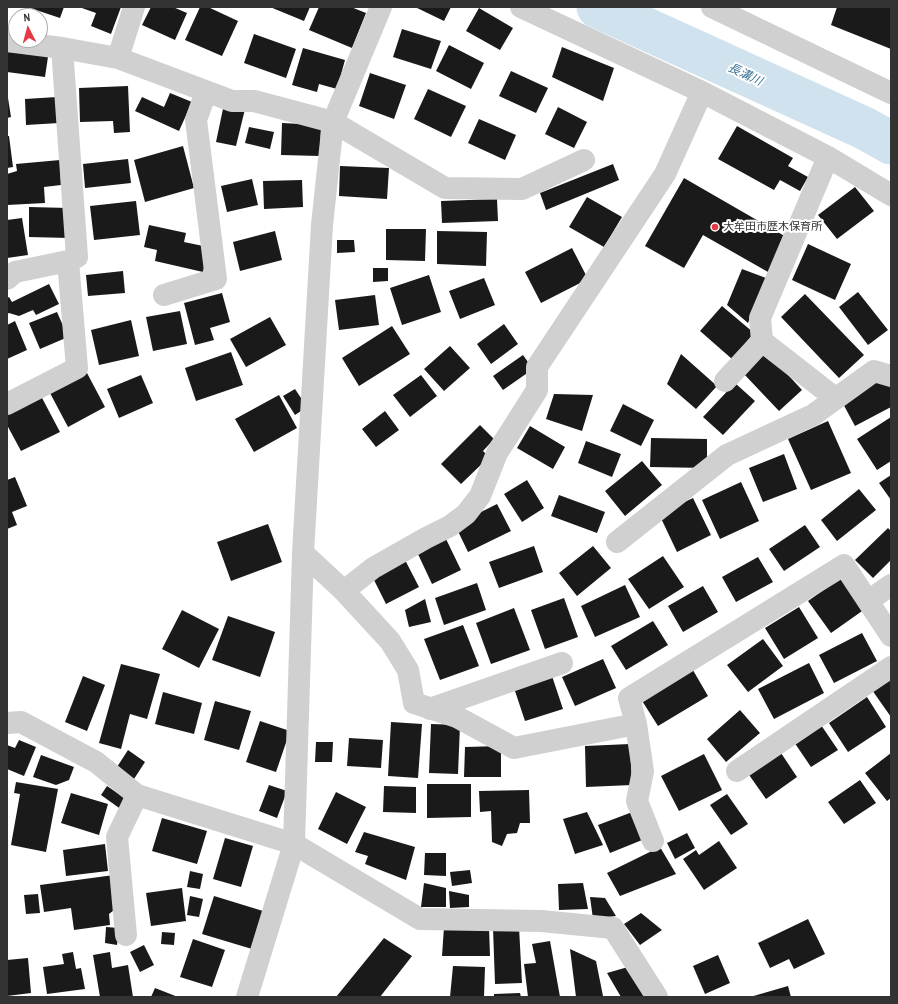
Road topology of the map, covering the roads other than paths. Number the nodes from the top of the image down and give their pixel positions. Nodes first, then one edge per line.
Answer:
1 (134, 7) edge
2 (381, 7) edge
3 (521, 7) edge
4 (712, 7) edge
5 (7, 41) edge
6 (62, 48) junction
7 (118, 58) junction
8 (206, 92) junction
9 (702, 92) junction
10 (891, 93) edge
11 (333, 122) junction
12 (828, 156) junction
13 (584, 160) dead end
14 (891, 195) edge
15 (68, 261) junction
16 (7, 279) edge
17 (164, 295) dead end
18 (762, 340) junction
19 (891, 376) edge
20 (725, 381) dead end
21 (835, 398) junction
22 (7, 404) edge
23 (617, 542) dead end
24 (303, 553) junction
25 (891, 585) edge
26 (344, 591) junction
27 (868, 601) junction
28 (891, 636) edge
29 (562, 663) dead end
30 (891, 667) edge
31 (430, 709) junction
32 (7, 723) edge
33 (636, 724) junction
34 (738, 771) dead end
35 (137, 795) junction
36 (653, 841) dead end
37 (294, 844) junction
38 (126, 935) dead end
39 (247, 997) edge
40 (657, 997) edge

1 - 7 street
2 - 11 street
3 - 9 street
4 - 10 street
5 - 6 street
6 - 7 street
6 - 15 street
7 - 8 street
8 - 11 street
8 - 17 street
9 - 12 street
9 - 26 street
11 - 13 street
11 - 24 street
12 - 14 street
12 - 18 street
15 - 16 street
15 - 22 street
18 - 20 street
18 - 21 street
19 - 21 street
21 - 23 street
24 - 26 street
24 - 37 street
25 - 27 street
26 - 31 street
27 - 28 street
27 - 33 street
29 - 31 street
30 - 34 street
31 - 33 street
32 - 35 street
33 - 36 street
35 - 37 street
35 - 38 street
37 - 39 street
37 - 40 street

